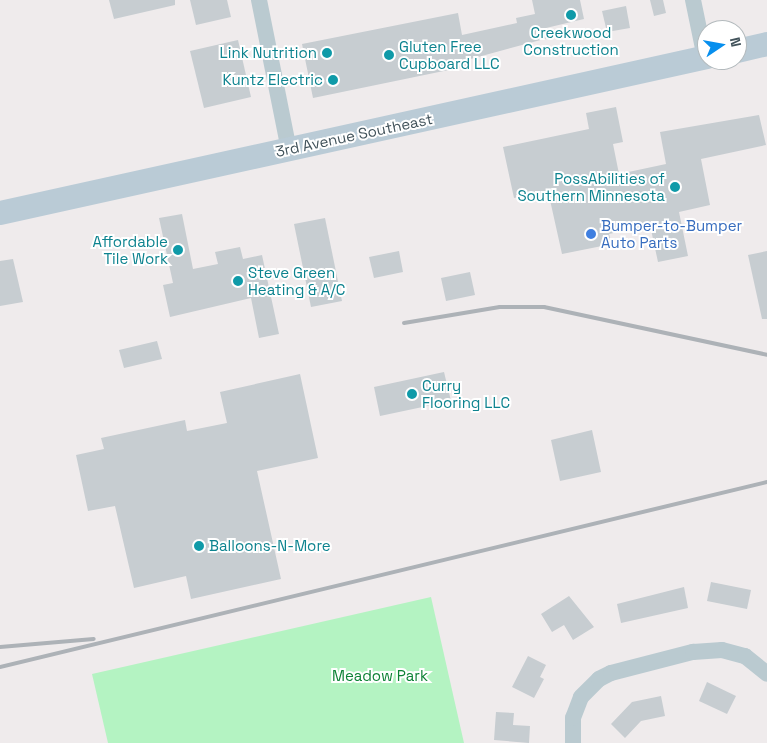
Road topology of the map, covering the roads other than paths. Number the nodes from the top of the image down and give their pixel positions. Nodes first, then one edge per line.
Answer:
1 (259, 0) edge
2 (693, 0) edge
3 (697, 20) edge
4 (767, 44) edge
5 (747, 49) edge
6 (697, 60) edge
7 (289, 150) junction
8 (0, 213) edge
9 (767, 674) edge
10 (573, 743) edge

1 - 7 street
2 - 3 street
4 - 5 main road
6 - 7 main road, 3rd Avenue Southeast
7 - 8 main road, 3rd Avenue Southeast
9 - 10 street

